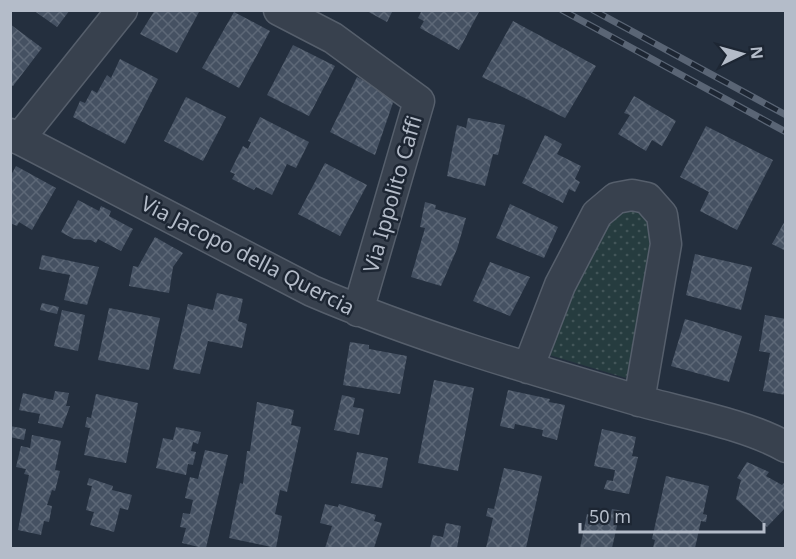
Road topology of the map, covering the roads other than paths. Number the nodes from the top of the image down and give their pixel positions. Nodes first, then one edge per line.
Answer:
1 (122, 10) edge
2 (279, 10) edge
3 (14, 136) edge
4 (358, 311) junction
5 (528, 368) junction
6 (639, 401) junction
7 (786, 447) edge

1 - 3 street
2 - 4 street, Via Ippolito Caffi
3 - 4 street, Via Jacopo della Quercia
4 - 5 street, Via Jacopo della Quercia
5 - 6 street, Via Jacopo della Quercia
5 - 6 street
6 - 7 street, Via Jacopo della Quercia

